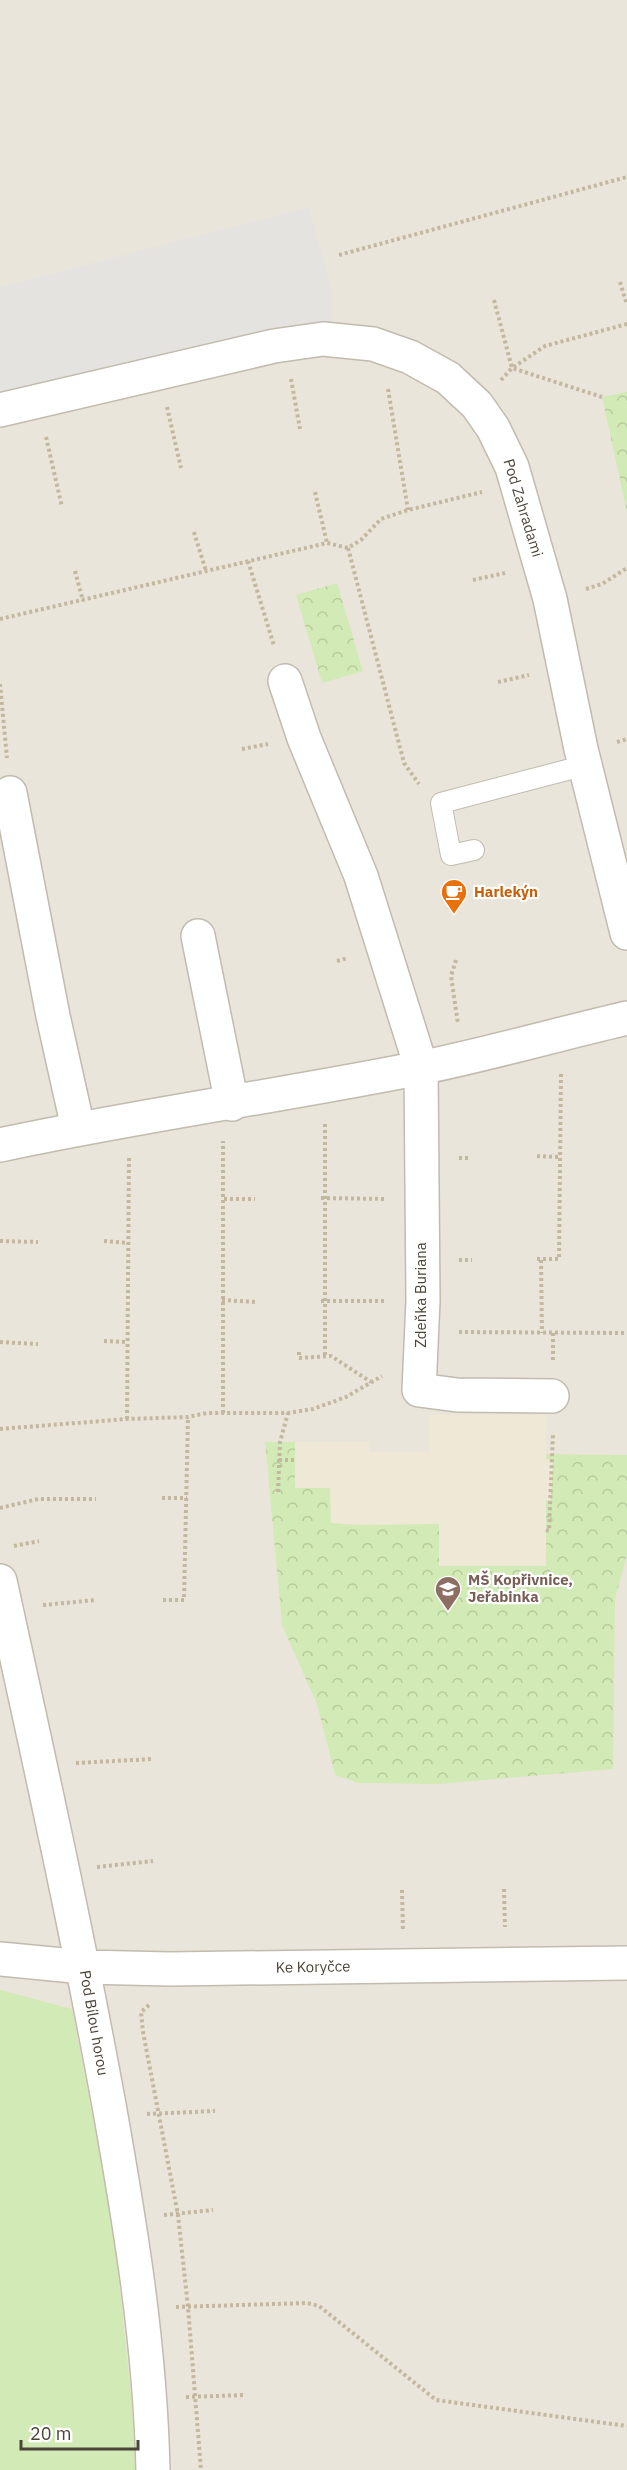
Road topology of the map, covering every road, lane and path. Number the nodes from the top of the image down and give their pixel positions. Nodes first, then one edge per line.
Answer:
1 (627, 177) edge
2 (339, 255) dead end
3 (620, 282) dead end
4 (494, 300) dead end
5 (627, 305) edge
6 (627, 324) edge
7 (512, 368) junction
8 (289, 370) dead end
9 (387, 386) dead end
10 (602, 397) dead end
11 (165, 398) dead end
12 (477, 405) junction
13 (0, 410) edge
14 (43, 426) dead end
15 (300, 429) dead end
16 (181, 468) dead end
17 (485, 491) dead end
18 (315, 492) dead end
19 (62, 507) dead end
20 (408, 510) junction
21 (194, 531) dead end
22 (327, 543) junction
23 (348, 548) junction
24 (248, 561) junction
25 (75, 571) dead end
26 (206, 571) junction
27 (507, 573) dead end
28 (473, 580) dead end
29 (83, 601) junction
30 (0, 619) edge
31 (531, 674) dead end
32 (285, 681) joint
33 (498, 682) dead end
34 (0, 684) edge
35 (262, 745) dead end
36 (242, 749) dead end
37 (586, 765) junction
38 (10, 793) joint
39 (441, 803) junction
40 (474, 850) dead end
41 (627, 933) edge
42 (198, 936) dead end
43 (456, 960) dead end
44 (627, 1018) edge
45 (459, 1029) dead end
46 (422, 1068) junction
47 (561, 1071) dead end
48 (232, 1104) junction
49 (325, 1117) dead end
50 (78, 1128) junction
51 (223, 1136) dead end
52 (129, 1144) dead end
53 (0, 1145) edge
54 (537, 1156) dead end
55 (559, 1157) junction
56 (465, 1158) dead end
57 (471, 1158) dead end
58 (224, 1198) junction
59 (255, 1198) dead end
60 (323, 1198) junction
61 (394, 1199) dead end
62 (0, 1241) edge
63 (104, 1241) dead end
64 (38, 1242) dead end
65 (128, 1243) junction
66 (222, 1300) junction
67 (323, 1301) junction
68 (394, 1301) dead end
69 (256, 1302) dead end
70 (449, 1332) dead end
71 (542, 1333) junction
72 (627, 1333) edge
73 (104, 1341) dead end
74 (0, 1342) edge
75 (126, 1342) junction
76 (38, 1344) dead end
77 (299, 1353) dead end
78 (325, 1357) junction
79 (390, 1371) dead end
80 (371, 1382) junction
81 (552, 1396) dead end
82 (223, 1413) junction
83 (288, 1413) junction
84 (188, 1417) junction
85 (128, 1419) junction
86 (0, 1429) edge
87 (295, 1460) dead end
88 (279, 1461) junction
89 (278, 1492) dead end
90 (162, 1498) dead end
91 (187, 1498) junction
92 (96, 1499) dead end
93 (0, 1508) edge
94 (39, 1541) dead end
95 (10, 1546) dead end
96 (3, 1596) edge
97 (96, 1600) dead end
98 (163, 1600) dead end
99 (153, 1759) dead end
100 (39, 1767) junction
101 (153, 1860) dead end
102 (62, 1872) junction
103 (504, 1889) dead end
104 (402, 1890) dead end
105 (403, 1932) dead end
106 (505, 1932) dead end
107 (0, 1959) edge
108 (627, 1963) edge
109 (84, 1967) junction
110 (154, 2000) dead end
111 (215, 2111) dead end
112 (159, 2113) junction
113 (111, 2118) junction
114 (213, 2210) dead end
115 (178, 2215) junction
116 (129, 2217) junction
117 (188, 2307) junction
118 (142, 2309) junction
119 (246, 2395) dead end
120 (196, 2397) junction
121 (151, 2399) junction
122 (627, 2426) edge
123 (153, 2470) edge
124 (201, 2470) edge

1 - 2 path
3 - 5 path
4 - 7 path
6 - 7 path
7 - 10 path
7 - 12 path
8 - 15 path
9 - 20 path
11 - 16 path
12 - 13 street, Pod Zahradami
12 - 37 street, Pod Zahradami
14 - 19 path
17 - 20 path
18 - 22 path
20 - 23 path
21 - 26 path
22 - 23 path
22 - 24 path
23 - 39 path
24 - 26 path
24 - 32 path
25 - 29 path
26 - 29 path
27 - 28 path
29 - 30 path
31 - 33 path
32 - 46 street
34 - 38 path
35 - 36 path
37 - 39 lane
37 - 41 street, Pod Zahradami
38 - 50 street
39 - 40 lane
42 - 48 street
43 - 45 path
44 - 46 street
46 - 48 street
46 - 81 street, Zdeňka Buriana
47 - 55 path
48 - 50 street
49 - 60 path
50 - 53 street
51 - 58 path
52 - 65 path
54 - 55 path
55 - 71 path
56 - 57 path
58 - 59 path
58 - 66 path
60 - 61 path
60 - 67 path
62 - 64 path
63 - 65 path
65 - 75 path
66 - 69 path
66 - 82 path
67 - 68 path
67 - 78 path
70 - 71 path
71 - 72 path
73 - 75 path
74 - 76 path
75 - 85 path
77 - 78 path
78 - 80 path
79 - 80 path
80 - 83 path
82 - 83 path
82 - 84 path
83 - 88 path
84 - 85 path
84 - 91 path
85 - 86 path
87 - 88 path
88 - 89 path
90 - 91 path
91 - 98 path
92 - 93 path
94 - 95 path
96 - 97 path
96 - 100 street, Pod Bílou horou
99 - 100 path
100 - 102 street, Pod Bílou horou
101 - 102 path
102 - 109 street, Pod Bílou horou
103 - 106 path
104 - 105 path
107 - 109 street, Ke Koryčce
108 - 109 street, Ke Koryčce
109 - 113 street, Pod Bílou horou
110 - 112 path
111 - 112 path
112 - 113 path
112 - 115 path
113 - 116 street, Pod Bílou horou
114 - 115 path
115 - 116 path
115 - 117 path
116 - 118 street, Pod Bílou horou
117 - 118 path
117 - 120 path
117 - 122 path
118 - 121 street, Pod Bílou horou
119 - 120 path
120 - 121 path
120 - 124 path
121 - 123 street, Pod Bílou horou

